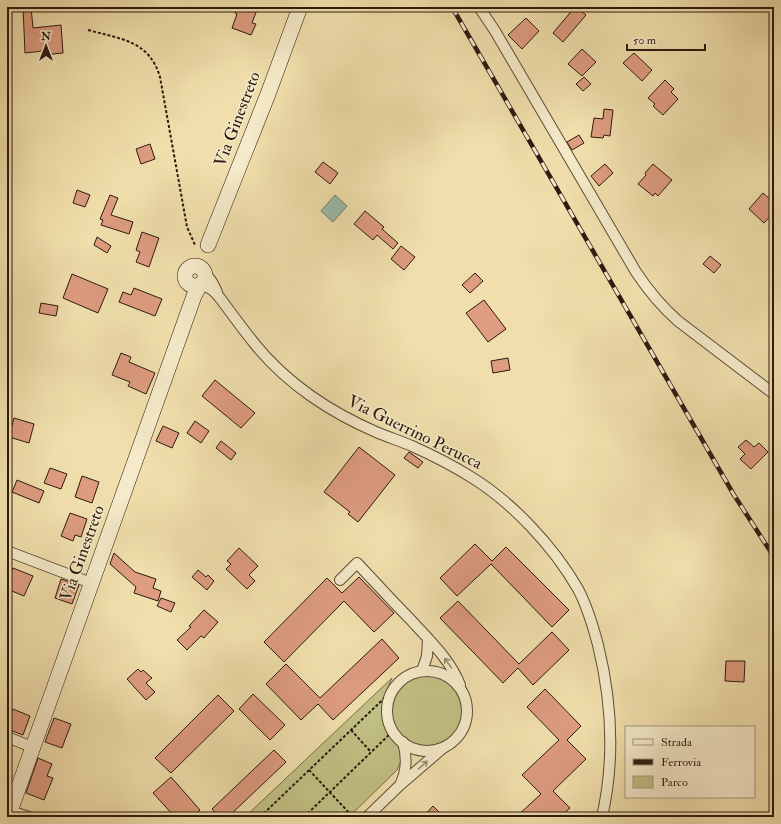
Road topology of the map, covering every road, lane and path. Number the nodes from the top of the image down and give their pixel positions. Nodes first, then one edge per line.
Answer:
1 (300, 7) edge
2 (479, 7) edge
3 (88, 30) dead end
4 (205, 249) junction
5 (198, 276) junction
6 (774, 394) edge
7 (7, 551) edge
8 (340, 580) dead end
9 (91, 583) junction
10 (428, 639) junction
11 (422, 671) junction
12 (396, 687) junction
13 (462, 691) junction
14 (351, 730) junction
15 (393, 731) junction
16 (7, 737) edge
17 (403, 742) junction
18 (446, 746) junction
19 (32, 747) junction
20 (371, 752) junction
21 (309, 770) junction
22 (400, 785) junction
23 (330, 792) junction
24 (9, 814) edge
25 (29, 817) edge
26 (260, 817) edge
27 (304, 817) edge
28 (353, 817) edge
29 (367, 817) edge
30 (602, 817) edge

1 - 4 street, Via Ginestreto
2 - 6 street
3 - 4 path
4 - 5 street, Via Ginestreto
5 - 9 street, Via Ginestreto
5 - 30 street, Via Guerrino Perucca
7 - 9 street
8 - 10 street
9 - 19 street, Via Ginestreto
10 - 11 street
13 -> 10 street
11 - 12 street
11 - 13 street
12 - 14 path
12 - 15 street
13 - 18 street
14 - 20 path
14 - 21 path
15 - 17 street
15 - 20 path
16 - 19 street
17 - 18 street
17 - 22 street
22 -> 18 street
19 - 24 street, Via Ginestreto
20 - 23 path
21 - 23 path
21 - 26 path
22 - 29 street
23 - 27 path
23 - 28 path
24 - 25 street

